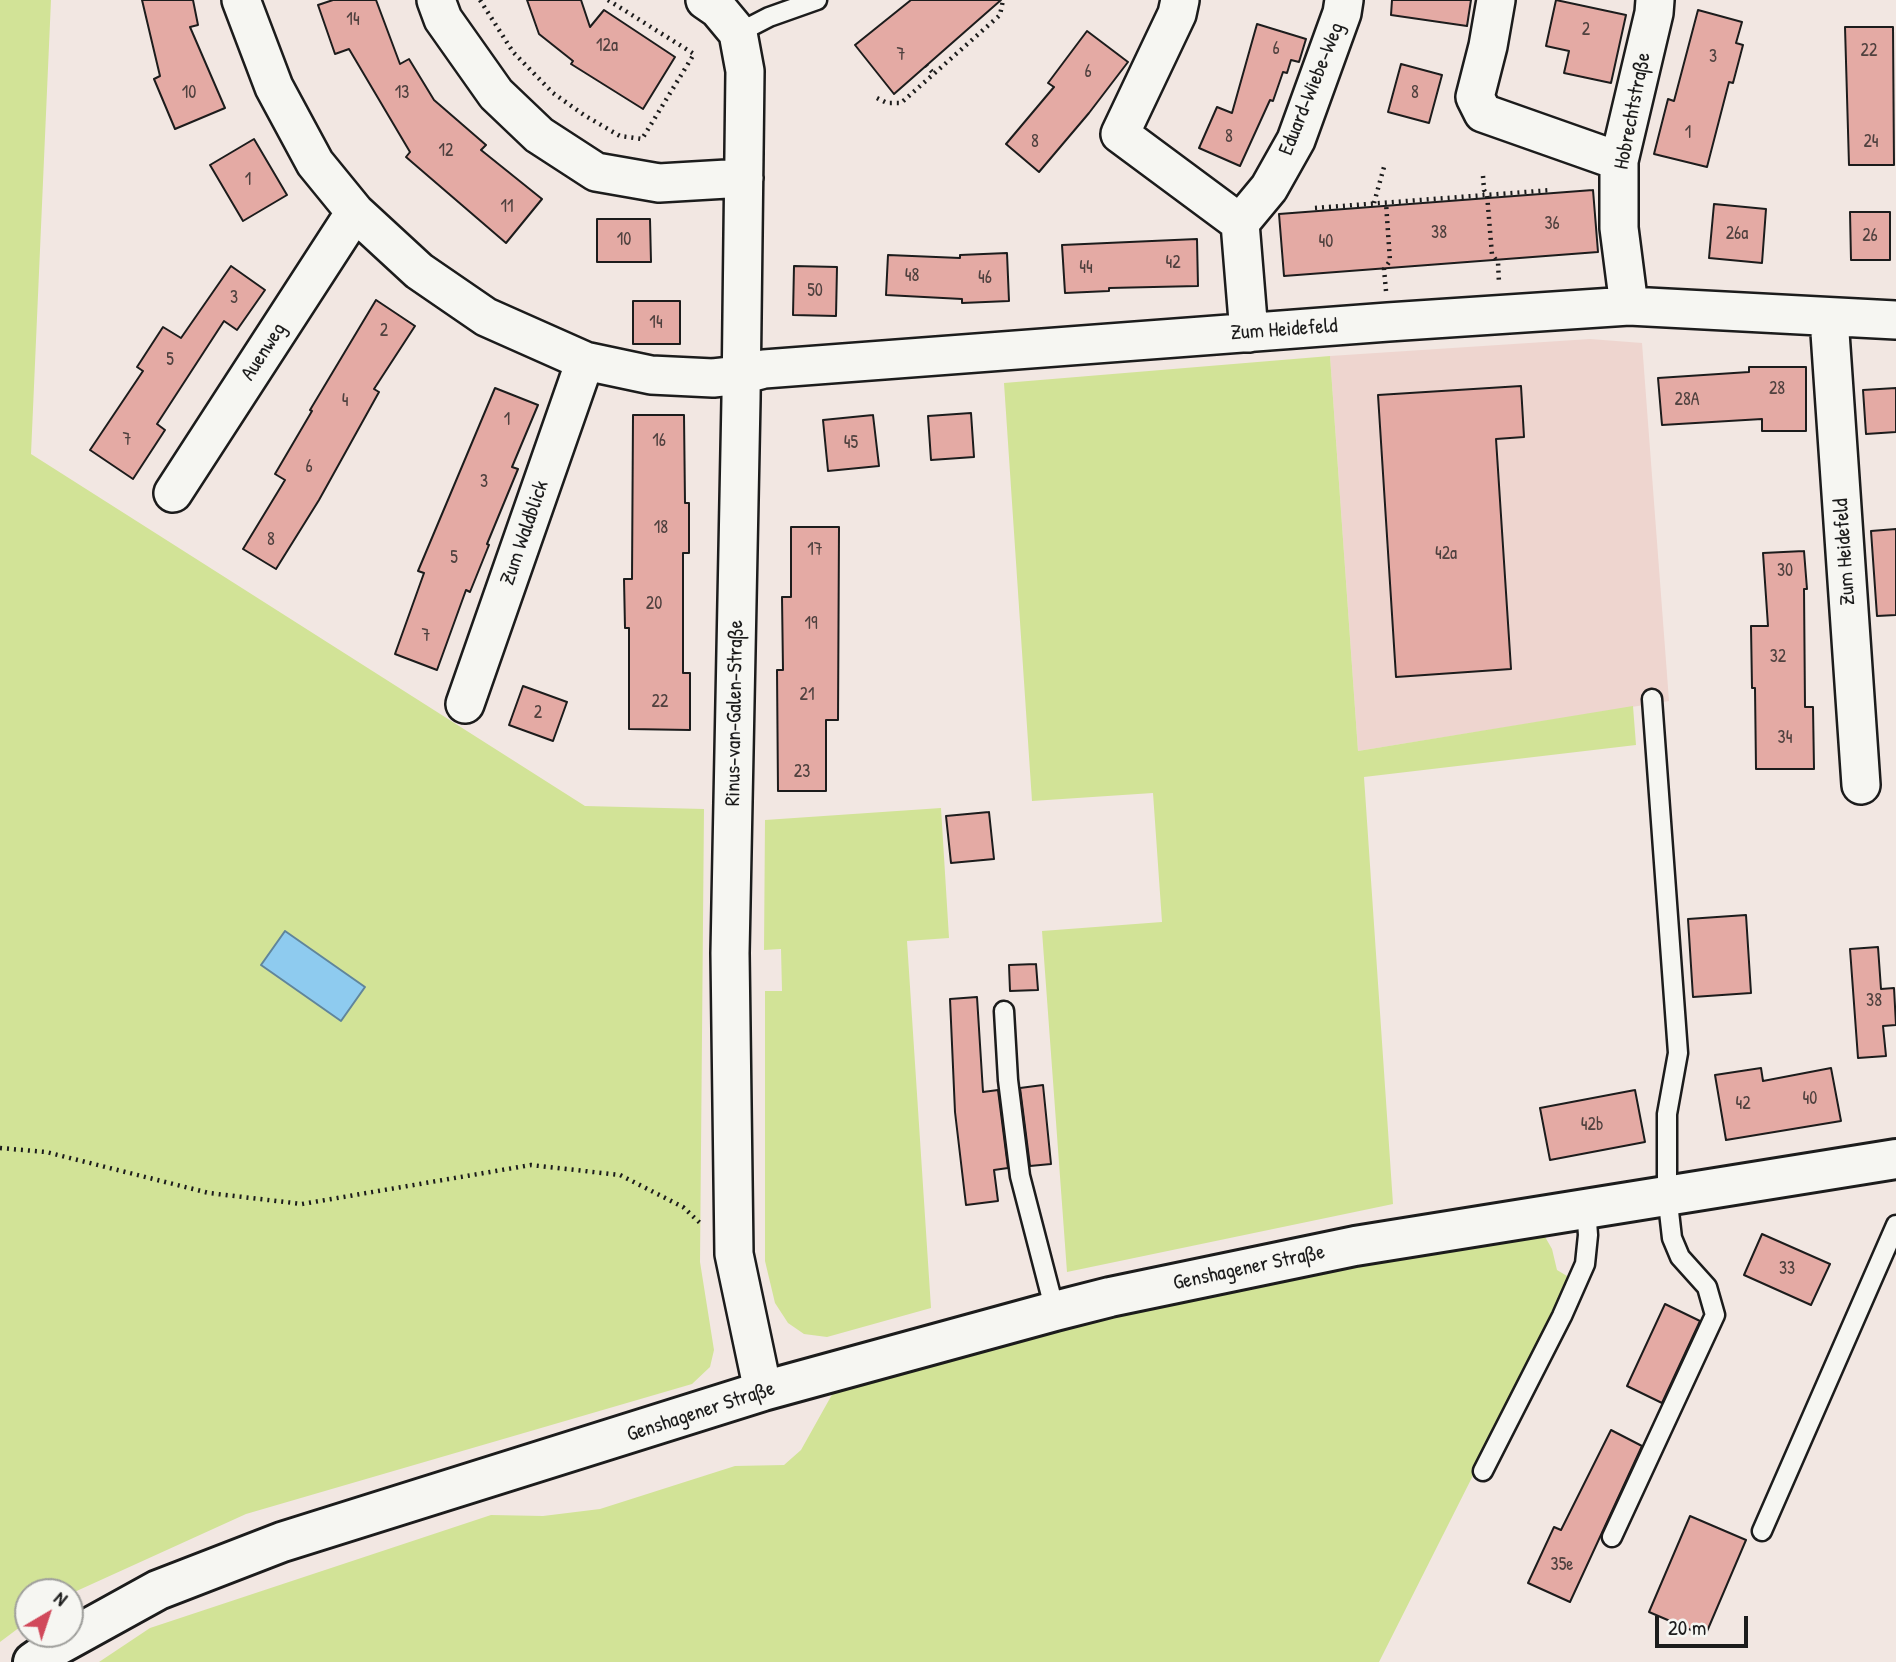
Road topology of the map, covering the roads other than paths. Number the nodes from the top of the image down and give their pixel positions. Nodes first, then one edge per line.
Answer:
1 (241, 0) edge
2 (436, 0) edge
3 (705, 0) edge
4 (817, 0) edge
5 (1180, 0) edge
6 (1344, 0) edge
7 (1496, 0) edge
8 (1655, 0) edge
9 (737, 33) junction
10 (1619, 161) junction
11 (744, 178) junction
12 (355, 212) junction
13 (1240, 223) junction
14 (1629, 306) junction
15 (1829, 318) junction
16 (1896, 320) edge
17 (1249, 333) junction
18 (585, 361) junction
19 (741, 375) junction
20 (173, 493) dead end
21 (1652, 699) dead end
22 (464, 704) dead end
23 (1861, 785) dead end
24 (1004, 1011) dead end
25 (1896, 1159) edge
26 (1667, 1194) junction
27 (1586, 1208) junction
28 (1896, 1225) edge
29 (1055, 1311) junction
30 (763, 1391) junction
31 (1483, 1471) dead end
32 (1762, 1531) dead end
33 (1612, 1537) dead end
34 (33, 1662) edge

1 - 12 street, Zum Heidefeld
2 - 11 street
3 - 9 street, Rinus-van-Galen-Straße
4 - 9 lane
5 - 13 street
6 - 13 street, Eduard-Wiebe-Weg
7 - 10 street
8 - 10 street, Hobrechtstraße
9 - 11 street, Rinus-van-Galen-Straße
10 - 14 street, Hobrechtstraße
11 - 19 street, Rinus-van-Galen-Straße
12 - 18 street, Zum Heidefeld
12 - 20 street, Auenweg
13 - 17 street
14 - 15 street, Zum Heidefeld
14 - 17 street, Zum Heidefeld
15 - 16 street, Zum Heidefeld
15 - 23 street, Zum Heidefeld
17 - 19 street, Zum Heidefeld
18 - 19 street, Zum Heidefeld
18 - 22 street, Zum Waldblick
19 - 30 street, Rinus-van-Galen-Straße
21 - 26 lane
24 - 29 lane
25 - 26 street, Genshagener Straße
26 - 27 street, Genshagener Straße
26 - 33 lane
27 - 29 street, Genshagener Straße
27 - 31 lane
28 - 32 lane
29 - 30 street, Genshagener Straße
30 - 34 street, Genshagener Straße

